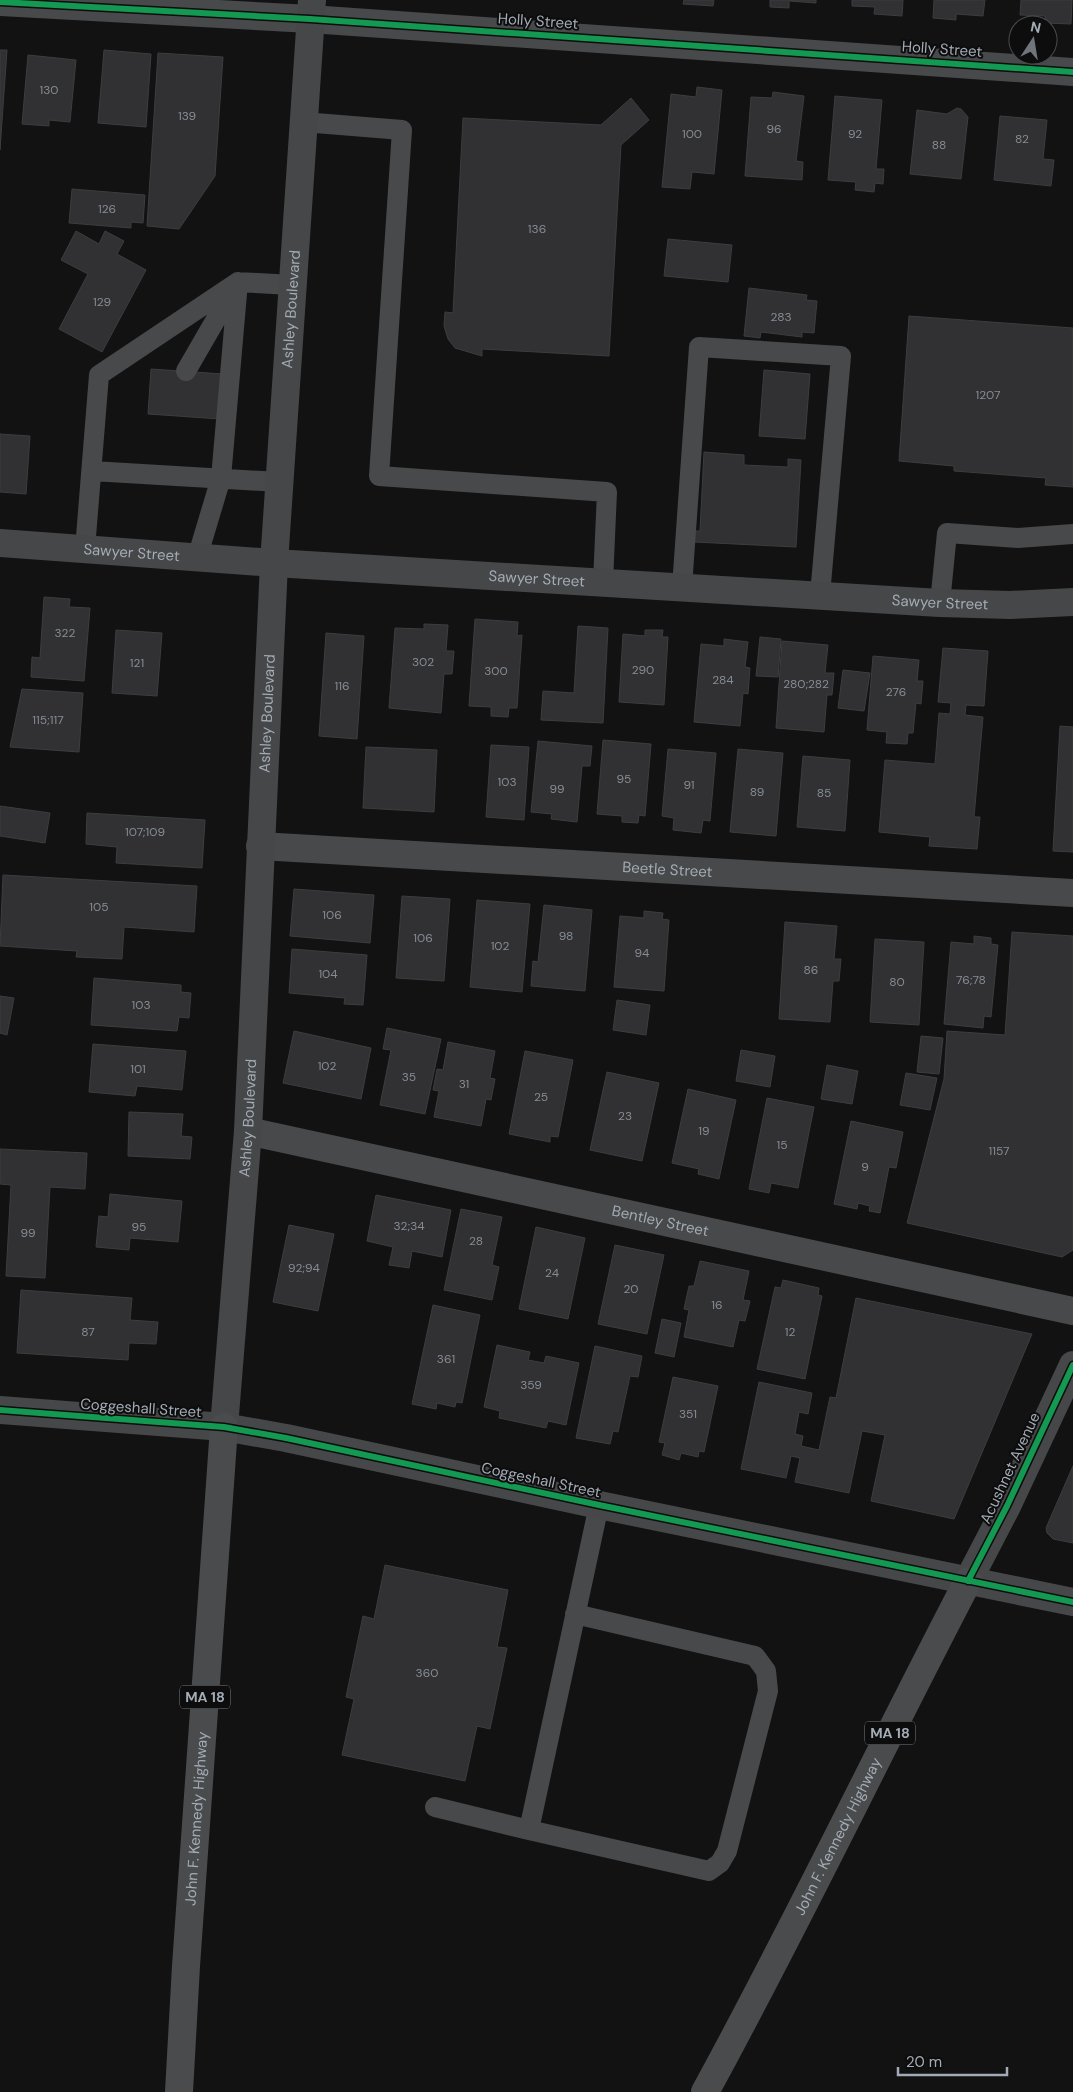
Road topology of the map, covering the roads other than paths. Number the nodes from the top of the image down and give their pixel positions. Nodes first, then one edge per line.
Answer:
1 (0, 2) edge
2 (311, 9) edge
3 (1073, 72) edge
4 (303, 122) junction
5 (238, 282) junction
6 (292, 285) junction
7 (186, 371) dead end
8 (92, 471) junction
9 (221, 478) junction
10 (279, 482) junction
11 (1073, 534) edge
12 (0, 543) edge
13 (85, 549) junction
14 (197, 558) junction
15 (274, 563) junction
16 (603, 582) junction
17 (682, 587) junction
18 (820, 595) junction
19 (1073, 602) edge
20 (940, 603) junction
21 (260, 846) junction
22 (1073, 893) edge
23 (248, 1131) junction
24 (1073, 1311) edge
25 (1073, 1365) edge
26 (0, 1410) edge
27 (224, 1427) junction
28 (599, 1505) junction
29 (968, 1581) junction
30 (1073, 1602) edge
31 (575, 1614) junction
32 (435, 1808) dead end
33 (529, 1830) junction
34 (179, 2092) edge
35 (705, 2092) edge

1 - 2 street, Holly Street
2 - 3 street, Holly Street
2 - 4 main road, Ashley Boulevard / MA 18
4 - 6 main road, Ashley Boulevard / MA 18
4 - 16 lane
5 - 6 lane
5 - 7 lane
5 - 8 lane
5 - 9 lane
6 - 10 main road, Ashley Boulevard / MA 18
8 - 9 lane
8 - 13 lane
9 - 10 lane
9 - 14 lane
10 - 15 main road, Ashley Boulevard / MA 18
11 - 20 lane
12 - 13 main road, Sawyer Street
13 - 14 main road, Sawyer Street
14 - 15 main road, Sawyer Street
15 - 16 main road, Sawyer Street
15 - 21 main road, Ashley Boulevard / MA 18
16 - 17 main road, Sawyer Street
17 - 18 main road, Sawyer Street
17 - 18 lane
18 - 20 main road, Sawyer Street
19 - 20 main road, Sawyer Street
21 - 22 street, Beetle Street
21 - 23 main road, Ashley Boulevard / MA 18
23 - 24 street, Bentley Street
23 - 27 main road, Ashley Boulevard / MA 18
25 - 29 main road, Acushnet Avenue / MA 18
26 - 27 main road, Coggeshall Street
27 - 28 main road, Coggeshall Street
27 - 34 highway, John F. Kennedy Highway / MA 18
28 - 29 main road, Coggeshall Street
28 - 31 lane
29 - 30 main road, Coggeshall Street
29 - 35 highway, John F. Kennedy Highway / MA 18
31 - 33 lane
31 - 33 lane
32 - 33 lane

